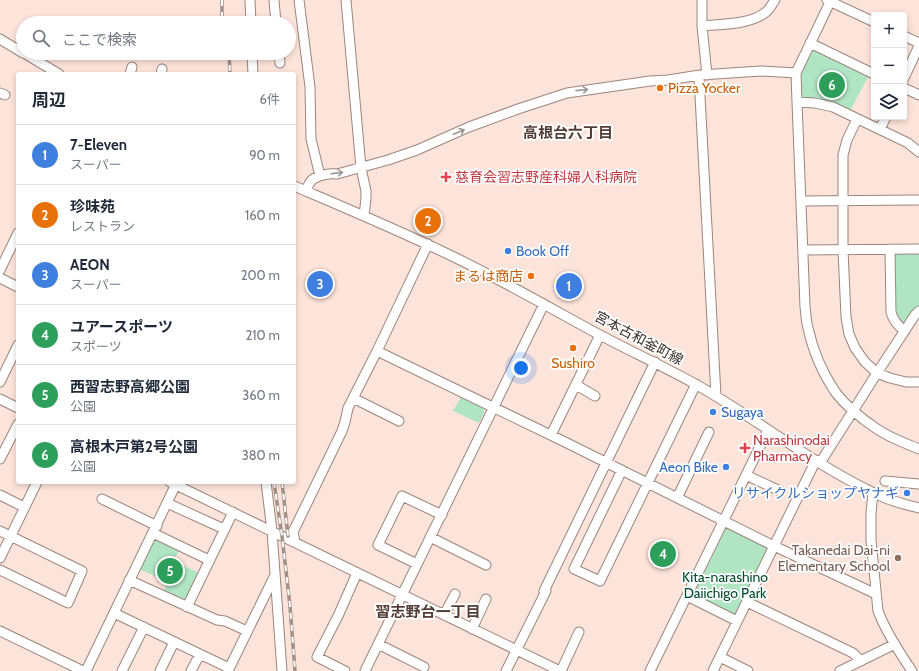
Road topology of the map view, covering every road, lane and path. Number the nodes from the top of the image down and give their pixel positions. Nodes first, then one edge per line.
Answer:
1 (250, 0) edge
2 (274, 0) edge
3 (299, 0) edge
4 (346, 0) edge
5 (702, 0) edge
6 (775, 0) edge
7 (829, 0) edge
8 (250, 16) edge
9 (275, 16) edge
10 (871, 21) edge
11 (702, 26) junction
12 (907, 37) edge
13 (0, 40) edge
14 (810, 43) junction
15 (919, 43) edge
16 (919, 46) edge
17 (16, 49) edge
18 (35, 60) edge
19 (252, 60) edge
20 (56, 72) edge
21 (253, 72) edge
22 (907, 72) edge
23 (796, 73) junction
24 (871, 73) edge
25 (704, 75) junction
26 (907, 89) edge
27 (919, 95) edge
28 (797, 102) junction
29 (857, 119) junction
30 (884, 120) edge
31 (880, 129) junction
32 (919, 152) edge
33 (361, 168) junction
34 (320, 176) junction
35 (296, 187) edge
36 (306, 191) junction
37 (842, 200) junction
38 (919, 200) edge
39 (801, 201) junction
40 (364, 216) junction
41 (16, 237) edge
42 (428, 244) junction
43 (890, 249) junction
44 (919, 249) edge
45 (803, 250) junction
46 (843, 250) junction
47 (0, 270) edge
48 (0, 278) edge
49 (16, 286) edge
50 (544, 304) junction
51 (919, 311) edge
52 (905, 331) junction
53 (600, 335) junction
54 (16, 349) edge
55 (378, 351) junction
56 (655, 362) junction
57 (877, 373) junction
58 (0, 382) edge
59 (919, 382) edge
60 (696, 384) junction
61 (576, 386) junction
62 (595, 396) dead end
63 (716, 396) junction
64 (353, 398) junction
65 (0, 399) edge
66 (16, 407) edge
67 (493, 408) junction
68 (853, 411) junction
69 (399, 421) dead end
70 (16, 428) edge
71 (768, 430) junction
72 (709, 432) dead end
73 (551, 435) junction
74 (919, 449) edge
75 (0, 459) edge
76 (606, 462) junction
77 (818, 462) junction
78 (622, 470) junction
79 (746, 475) junction
80 (885, 481) dead end
81 (648, 483) junction
82 (36, 484) edge
83 (174, 484) edge
84 (176, 484) edge
85 (266, 484) edge
86 (919, 484) edge
87 (780, 491) dead end
88 (873, 493) junction
89 (0, 495) edge
90 (677, 498) junction
91 (102, 499) dead end
92 (167, 503) junction
93 (24, 507) junction
94 (919, 508) edge
95 (233, 512) junction
96 (442, 515) junction
97 (723, 521) junction
98 (155, 529) junction
99 (224, 529) junction
100 (0, 531) edge
101 (272, 531) junction
102 (10, 536) junction
103 (430, 538) junction
104 (294, 542) junction
105 (774, 546) junction
106 (0, 558) edge
107 (209, 560) junction
108 (417, 564) junction
109 (486, 565) dead end
110 (0, 570) edge
111 (357, 573) junction
112 (275, 576) junction
113 (129, 580) junction
114 (455, 594) dead end
115 (876, 594) junction
116 (403, 595) junction
117 (687, 596) junction
118 (486, 599) dead end
119 (747, 602) junction
120 (187, 607) junction
121 (114, 612) junction
122 (444, 615) junction
123 (738, 621) junction
124 (144, 627) junction
125 (472, 629) junction
126 (247, 631) junction
127 (1, 632) edge
128 (579, 632) dead end
129 (174, 642) junction
130 (378, 644) junction
131 (895, 644) junction
132 (516, 650) junction
133 (200, 654) junction
134 (720, 657) junction
135 (861, 661) junction
136 (424, 667) dead end
137 (228, 670) edge
138 (84, 671) edge
139 (122, 671) edge
140 (160, 671) edge
141 (191, 671) edge
142 (282, 671) edge
143 (345, 671) edge
144 (366, 671) edge
145 (506, 671) edge
146 (560, 671) edge
147 (650, 671) edge
148 (713, 671) edge
149 (748, 671) edge
150 (840, 671) edge
151 (912, 671) edge

1 - 8 street
2 - 9 street
3 - 34 street
4 - 33 street
5 - 11 street
6 - 11 street
7 - 10 street
7 - 14 street
11 - 25 street
12 - 15 street
13 - 17 street
14 - 23 street
14 - 24 street
16 - 22 street
18 - 20 street
19 - 21 street
23 - 25 street
23 - 28 street
33 -> 25 street
25 - 63 street
26 - 27 street
28 - 29 street
28 - 39 street
29 - 31 street
29 - 37 street
30 - 31 street
31 - 32 street
34 -> 33 street
33 - 40 street
34 - 36 street
35 - 36 street, 宮本古和釜町線
36 - 40 street, 宮本古和釜町線
37 - 38 street
37 - 39 street
37 - 46 street
39 - 45 street
40 - 42 street, 宮本古和釜町線
41 - 47 street
42 - 50 street, 宮本古和釜町線
42 - 55 street
43 - 44 street
43 - 46 street
43 - 52 street
45 - 46 street
45 - 68 street
46 - 57 street
48 - 49 street
50 - 53 street, 宮本古和釜町線
50 - 67 street
51 - 52 street
52 - 57 street
53 - 56 street, 宮本古和釜町線
53 - 61 street
54 - 58 street
55 - 64 street
55 - 67 street
56 - 60 street, 宮本古和釜町線
56 - 76 street
57 - 59 street
57 - 68 street
60 - 63 street, 宮本古和釜町線
60 - 81 street
61 - 62 street
61 - 73 street
63 - 71 street, 宮本古和釜町線
64 - 69 street
64 - 104 street
65 - 66 street
67 - 73 street
67 - 96 street
68 - 74 street
68 - 77 street
70 - 75 street
71 - 77 street, 宮本古和釜町線
71 - 79 street
72 - 90 street
73 - 76 street
76 - 78 street
76 - 132 street
77 - 88 street, 宮本古和釜町線
77 - 105 street
78 - 81 street
78 - 81 street
79 - 87 street
79 - 97 street
80 - 86 street
81 - 90 street
82 - 93 street
83 - 92 street
84 - 95 street
85 - 101 street
88 - 94 street, 宮本古和釜町線
88 - 115 street
89 - 93 street
90 - 97 street
91 - 98 street
92 - 98 street
92 - 99 street
93 - 102 street
95 - 99 street
95 - 101 street
96 - 103 street
96 - 108 street
97 - 105 street
97 - 117 street
98 - 107 street
98 - 113 street
99 - 107 street
100 - 102 street
101 - 104 street
101 - 112 street
102 - 106 street
102 - 110 street
103 - 108 street
103 - 109 street
104 - 111 street
105 - 115 street
105 - 119 street
107 - 120 street
108 - 116 street
111 - 116 street
111 - 143 street
112 - 126 street
112 - 142 street
113 - 120 street
113 - 121 street
114 - 122 street
115 - 131 street
116 - 122 street
116 - 130 street
117 - 123 street
117 - 147 street
118 - 125 street
119 - 123 street
119 - 135 street
120 - 126 street
121 - 124 street
121 - 138 street
122 - 125 street
123 - 134 street
124 - 129 street
124 - 139 street
125 - 132 street
126 - 137 street
127 - 138 street
128 - 146 street
129 - 133 street
129 - 140 street
130 - 136 street
130 - 144 street
131 - 135 street
131 - 151 street
132 - 145 street
132 - 146 street
133 - 137 street
133 - 141 street
134 - 148 street
134 - 149 street
135 - 150 street

